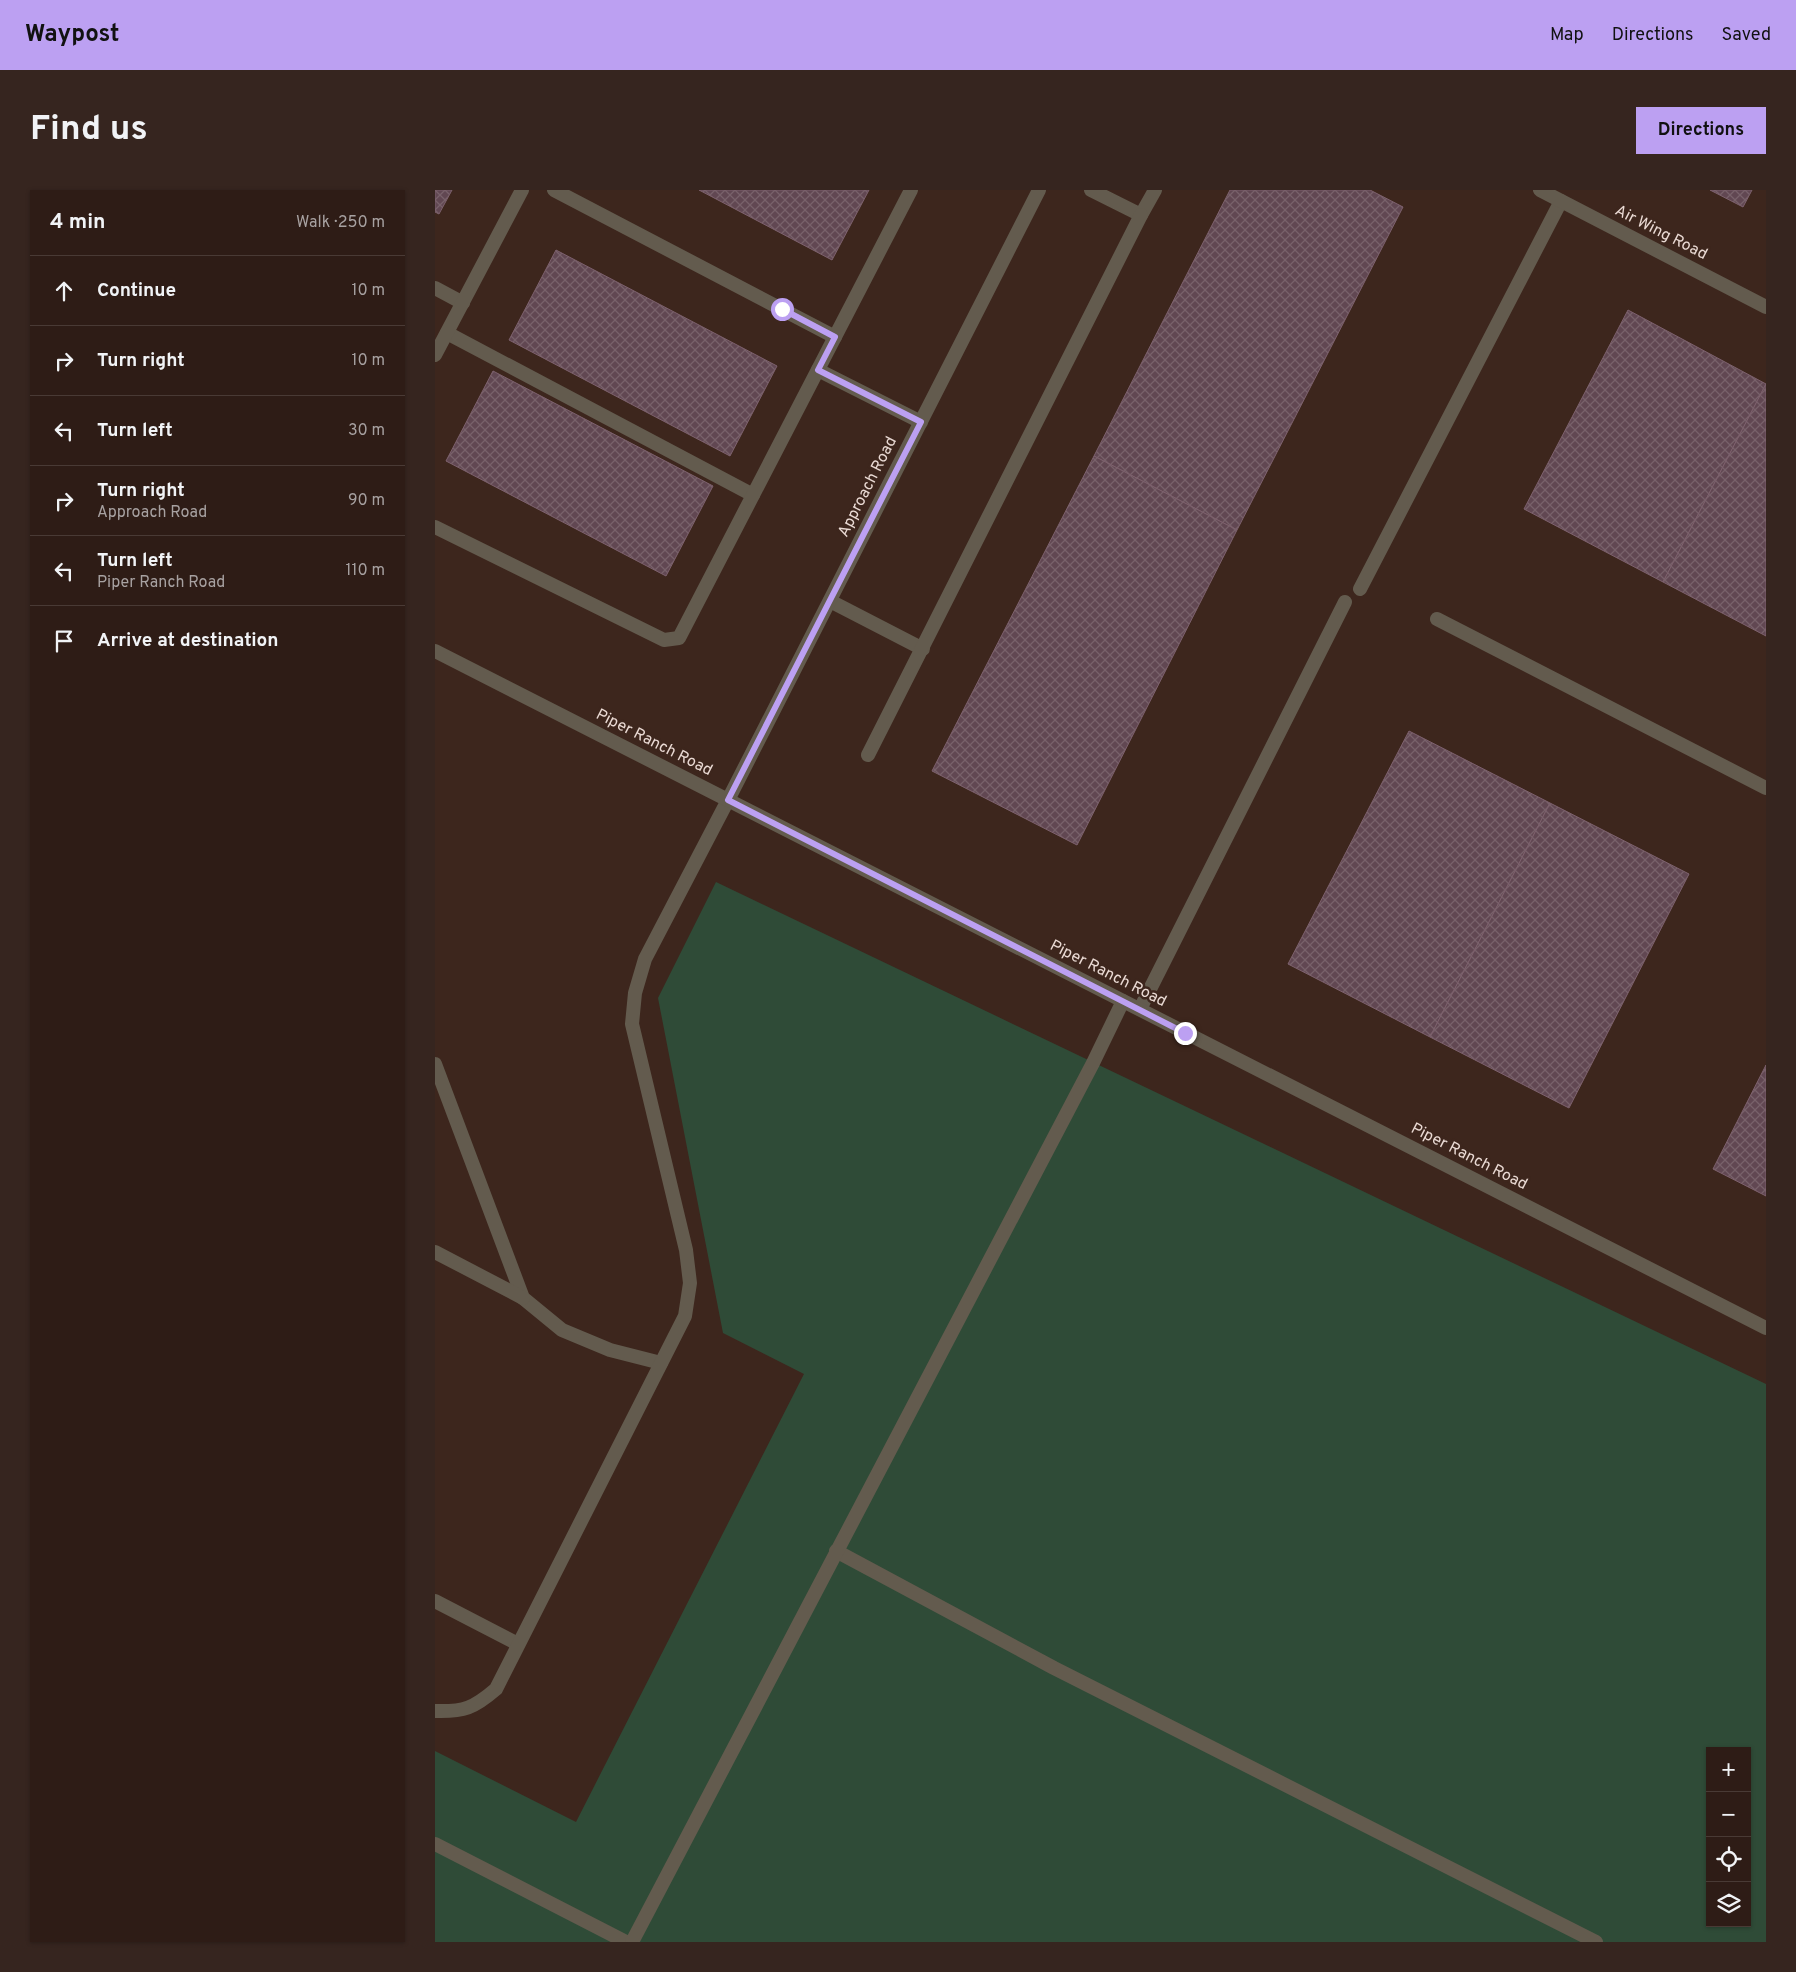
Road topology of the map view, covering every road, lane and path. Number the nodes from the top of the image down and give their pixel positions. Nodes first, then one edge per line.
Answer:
1 (522, 190) edge
2 (554, 190) edge
3 (911, 190) edge
4 (1039, 190) edge
5 (1091, 190) edge
6 (1155, 190) edge
7 (1540, 190) edge
8 (1561, 201) junction
9 (1141, 215) junction
10 (435, 288) edge
11 (463, 303) junction
12 (1766, 307) edge
13 (447, 333) junction
14 (835, 337) junction
15 (435, 355) edge
16 (818, 370) junction
17 (921, 422) junction
18 (753, 495) junction
19 (435, 527) edge
20 (1360, 589) dead end
21 (830, 601) junction
22 (1345, 602) dead end
23 (1437, 619) dead end
24 (923, 649) junction
25 (435, 651) edge
26 (868, 755) dead end
27 (1766, 788) edge
28 (728, 800) junction
29 (1123, 1001) junction
30 (1140, 1009) junction
31 (435, 1064) edge
32 (435, 1252) edge
33 (523, 1298) junction
34 (1766, 1328) edge
35 (661, 1363) junction
36 (836, 1551) junction
37 (435, 1601) edge
38 (518, 1644) junction
39 (435, 1711) edge
40 (435, 1844) edge
41 (626, 1942) edge
42 (631, 1942) edge
43 (1596, 1942) edge

1 - 11 street
2 - 14 street
3 - 14 street
4 - 17 street, Approach Road
5 - 9 street
6 - 9 street
7 - 8 street, Air Wing Road
8 - 12 street, Air Wing Road
8 - 20 street
9 - 24 street
10 - 11 street
11 - 13 street
13 - 15 street
13 - 18 street
14 - 16 street
16 - 17 street
16 - 18 street
17 - 21 street, Approach Road
18 - 19 street
21 - 24 street
21 - 28 street, Approach Road
22 - 30 street
23 - 27 street
24 - 26 street
25 - 28 street, Piper Ranch Road
28 - 29 street, Piper Ranch Road
28 - 35 street, Approach Road
29 - 30 street, Piper Ranch Road
29 - 36 street
30 - 34 street, Piper Ranch Road
31 - 33 street
32 - 33 street
33 - 35 street
35 - 38 street, Approach Road
36 - 42 street
36 - 43 street
37 - 38 street
38 - 39 street, Approach Road
40 - 41 street

